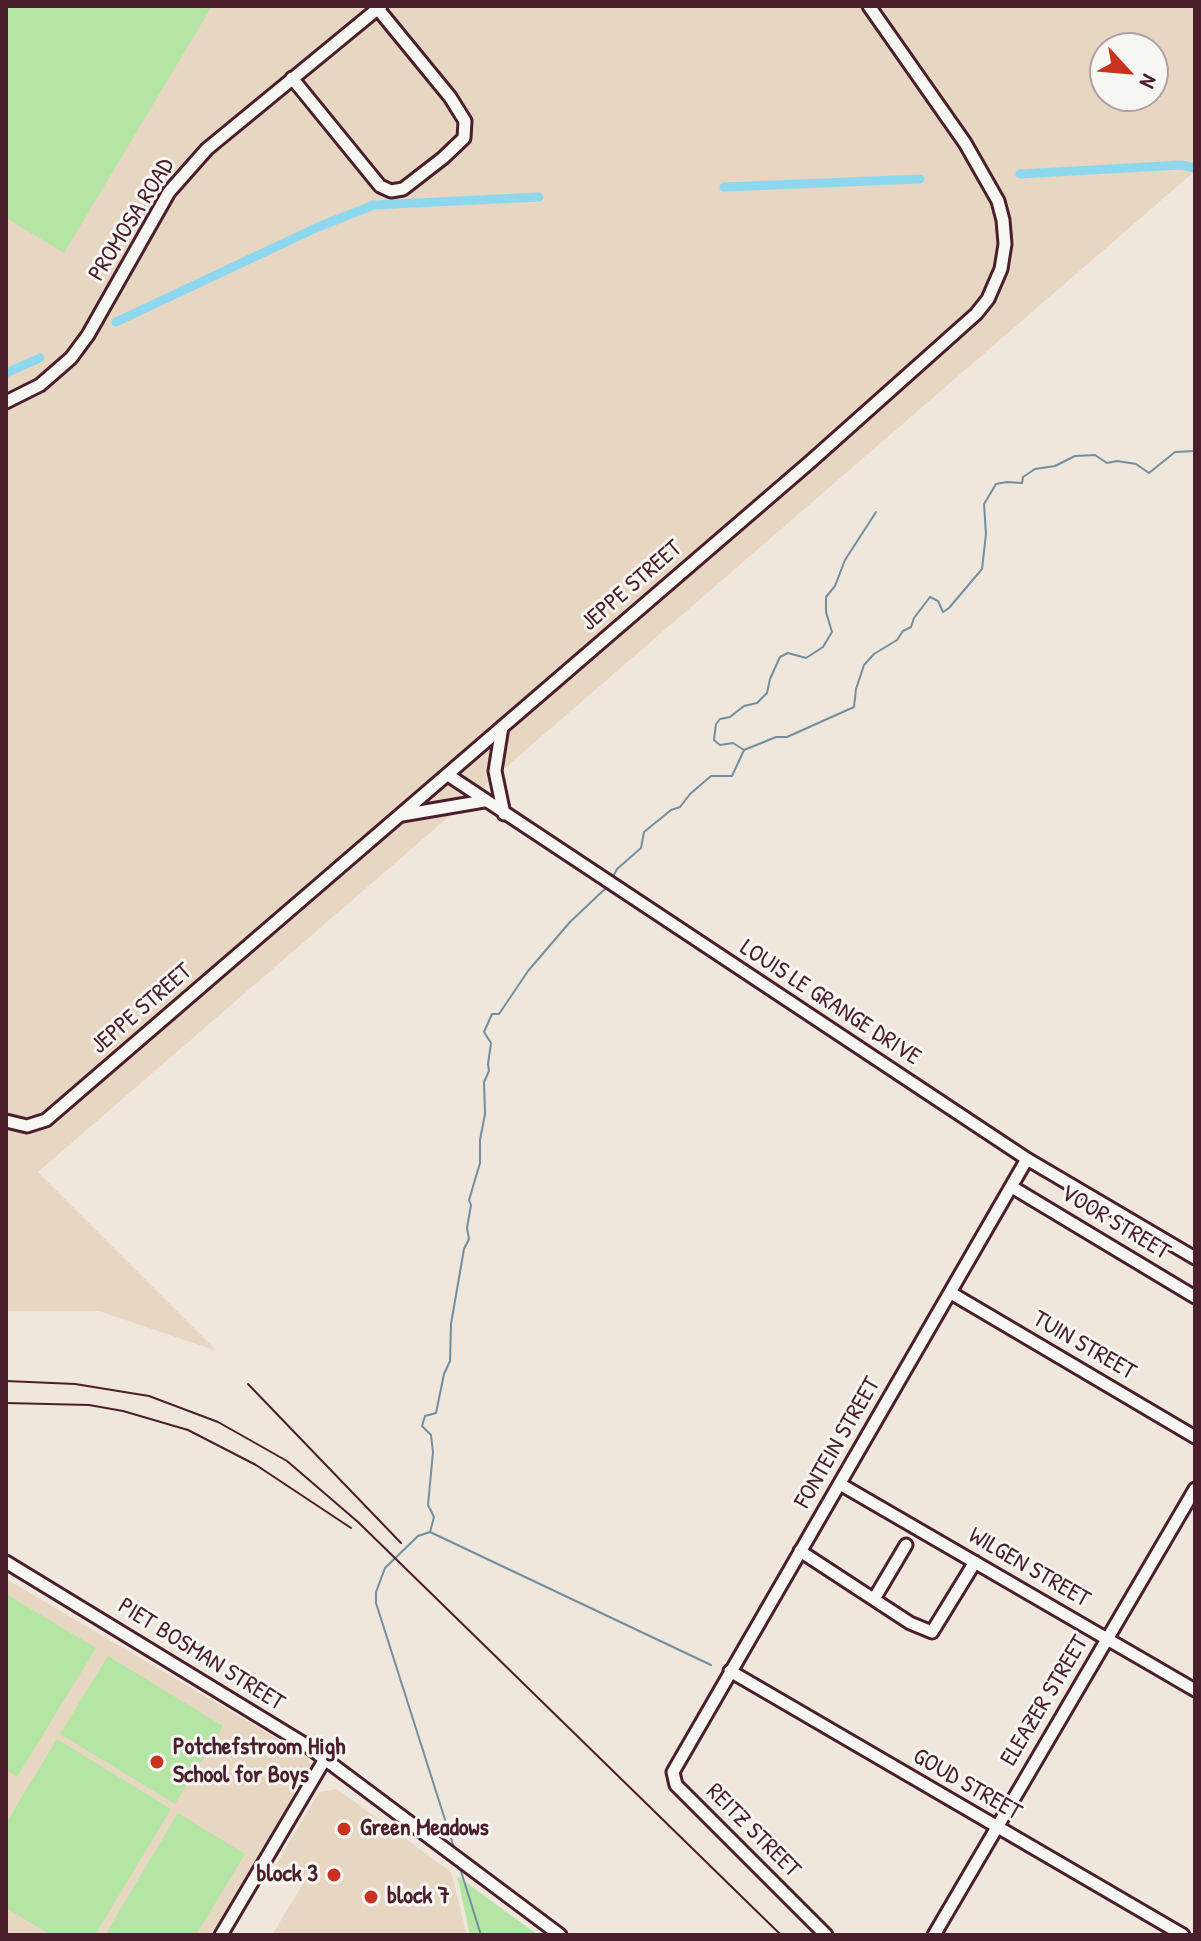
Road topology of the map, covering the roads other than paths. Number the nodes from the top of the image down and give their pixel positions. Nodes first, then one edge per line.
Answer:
1 (869, 6) edge
2 (380, 7) edge
3 (292, 78) junction
4 (6, 402) edge
5 (502, 726) junction
6 (448, 775) junction
7 (484, 801) junction
8 (504, 814) junction
9 (402, 815) junction
10 (6, 1121) edge
11 (1027, 1159) junction
12 (1012, 1187) junction
13 (1195, 1258) edge
14 (951, 1293) junction
15 (1195, 1297) edge
16 (1195, 1437) edge
17 (840, 1484) junction
18 (1195, 1489) edge
19 (906, 1545) dead end
20 (800, 1551) junction
21 (6, 1562) edge
22 (975, 1562) junction
23 (874, 1599) junction
24 (1107, 1639) junction
25 (730, 1671) junction
26 (1195, 1690) edge
27 (685, 1749) joint
28 (325, 1759) junction
29 (996, 1828) junction
30 (937, 1934) edge
31 (221, 1935) edge
32 (560, 1935) edge
33 (826, 1935) edge
34 (1183, 1935) edge

1 - 5 street, JEPPE STREET
2 - 3 street, PROMOSA ROAD
2 - 3 street
3 - 4 street, PROMOSA ROAD
5 - 6 street, JEPPE STREET
5 - 8 street
6 - 7 street, LOUIS LE GRANGE DRIVE
6 - 9 street, JEPPE STREET
7 - 8 street, LOUIS LE GRANGE DRIVE
7 - 9 street
8 - 11 street, LOUIS LE GRANGE DRIVE
9 - 10 street, JEPPE STREET
11 - 12 street, FONTEIN STREET
11 - 13 street, LOUIS LE GRANGE DRIVE
12 - 14 street, FONTEIN STREET
12 - 15 street, VOOR STREET
14 - 16 street, TUIN STREET
14 - 17 street, FONTEIN STREET
17 - 20 street, FONTEIN STREET
17 - 22 street, WILGEN STREET
18 - 24 street, ELEAZER STREET
19 - 23 street
20 - 23 street
20 - 25 street, FONTEIN STREET
21 - 28 street, PIET BOSMAN STREET
22 - 23 street
22 - 24 street, WILGEN STREET
24 - 26 street, WILGEN STREET
24 - 29 street, ELEAZER STREET
25 - 27 street, FONTEIN STREET
25 - 29 street, GOUD STREET
27 - 33 street, REITZ STREET
28 - 31 street
28 - 32 street, PIET BOSMAN STREET
29 - 30 street, ELEAZER STREET
29 - 34 street, GOUD STREET

